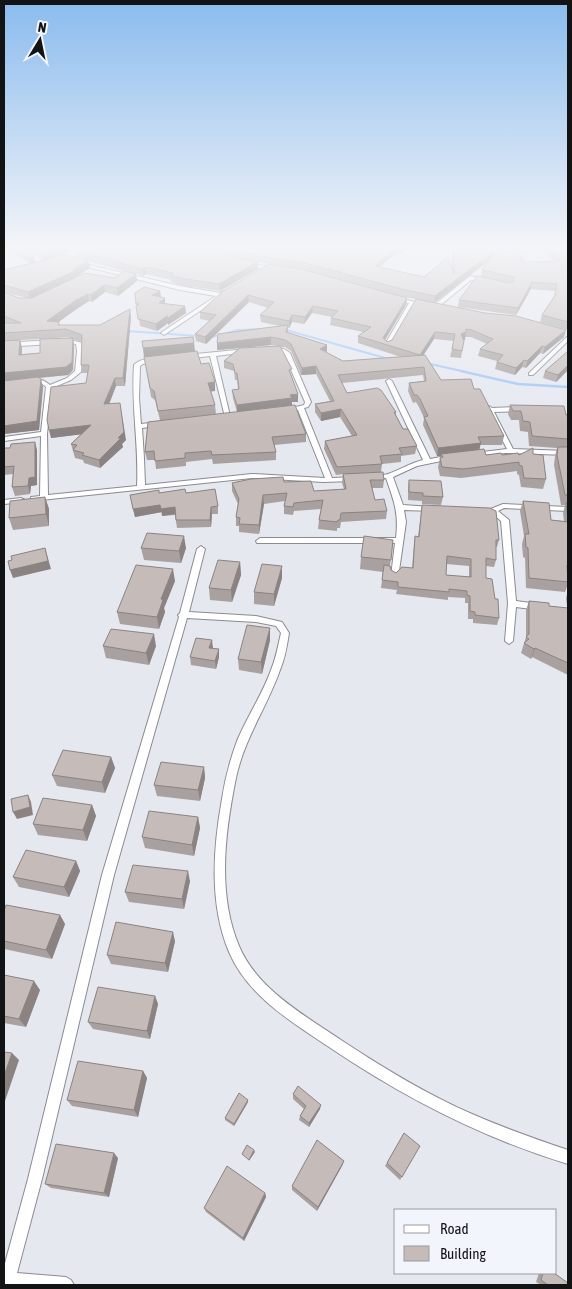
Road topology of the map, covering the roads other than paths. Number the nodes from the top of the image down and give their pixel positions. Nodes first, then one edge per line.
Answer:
1 (203, 307) edge
2 (409, 307) edge
3 (436, 307) edge
4 (442, 308) edge
5 (560, 331) edge
6 (164, 333) dead end
7 (568, 334) edge
8 (568, 338) edge
9 (4, 345) edge
10 (387, 346) edge
11 (213, 355) junction
12 (175, 358) edge
13 (165, 359) edge
14 (531, 374) dead end
15 (389, 381) dead end
16 (23, 382) edge
17 (49, 387) junction
18 (486, 402) edge
19 (301, 409) junction
20 (282, 410) edge
21 (490, 410) junction
22 (530, 410) edge
23 (236, 415) edge
24 (227, 416) junction
25 (218, 417) edge
26 (168, 423) edge
27 (139, 426) junction
28 (44, 434) junction
29 (4, 438) edge
30 (512, 450) junction
31 (568, 453) edge
32 (427, 461) junction
33 (389, 476) junction
34 (329, 480) junction
35 (141, 488) junction
36 (44, 498) junction
37 (4, 502) edge
38 (400, 507) junction
39 (568, 508) edge
40 (437, 510) edge
41 (476, 511) edge
42 (490, 512) junction
43 (260, 540) dead end
44 (400, 540) junction
45 (201, 549) dead end
46 (395, 576) edge
47 (512, 603) junction
48 (550, 608) edge
49 (182, 616) junction
50 (510, 641) dead end
51 (568, 1157) edge
52 (6, 1279) edge
53 (66, 1285) edge

1 - 6 street
2 - 10 street
3 - 4 street
5 - 7 street
8 - 14 street
9 - 17 street
11 - 12 street
11 - 19 street
11 - 24 street
13 - 27 street
15 - 32 street
16 - 17 street
17 - 28 street
18 - 21 street
19 - 20 street
19 - 34 street
21 - 22 street
21 - 30 street
23 - 24 street
24 - 25 street
26 - 27 street
27 - 35 street
28 - 29 street
28 - 36 street
30 - 31 street
30 - 32 street
32 - 33 street
33 - 34 street
33 - 38 street
34 - 35 street
35 - 36 street
36 - 37 street
38 - 40 street
38 - 44 street
39 - 42 street
41 - 42 street
42 - 47 street
43 - 44 street
44 - 46 street
45 - 49 street
47 - 48 street
47 - 50 street
49 - 51 street
49 - 52 street
52 - 53 street

